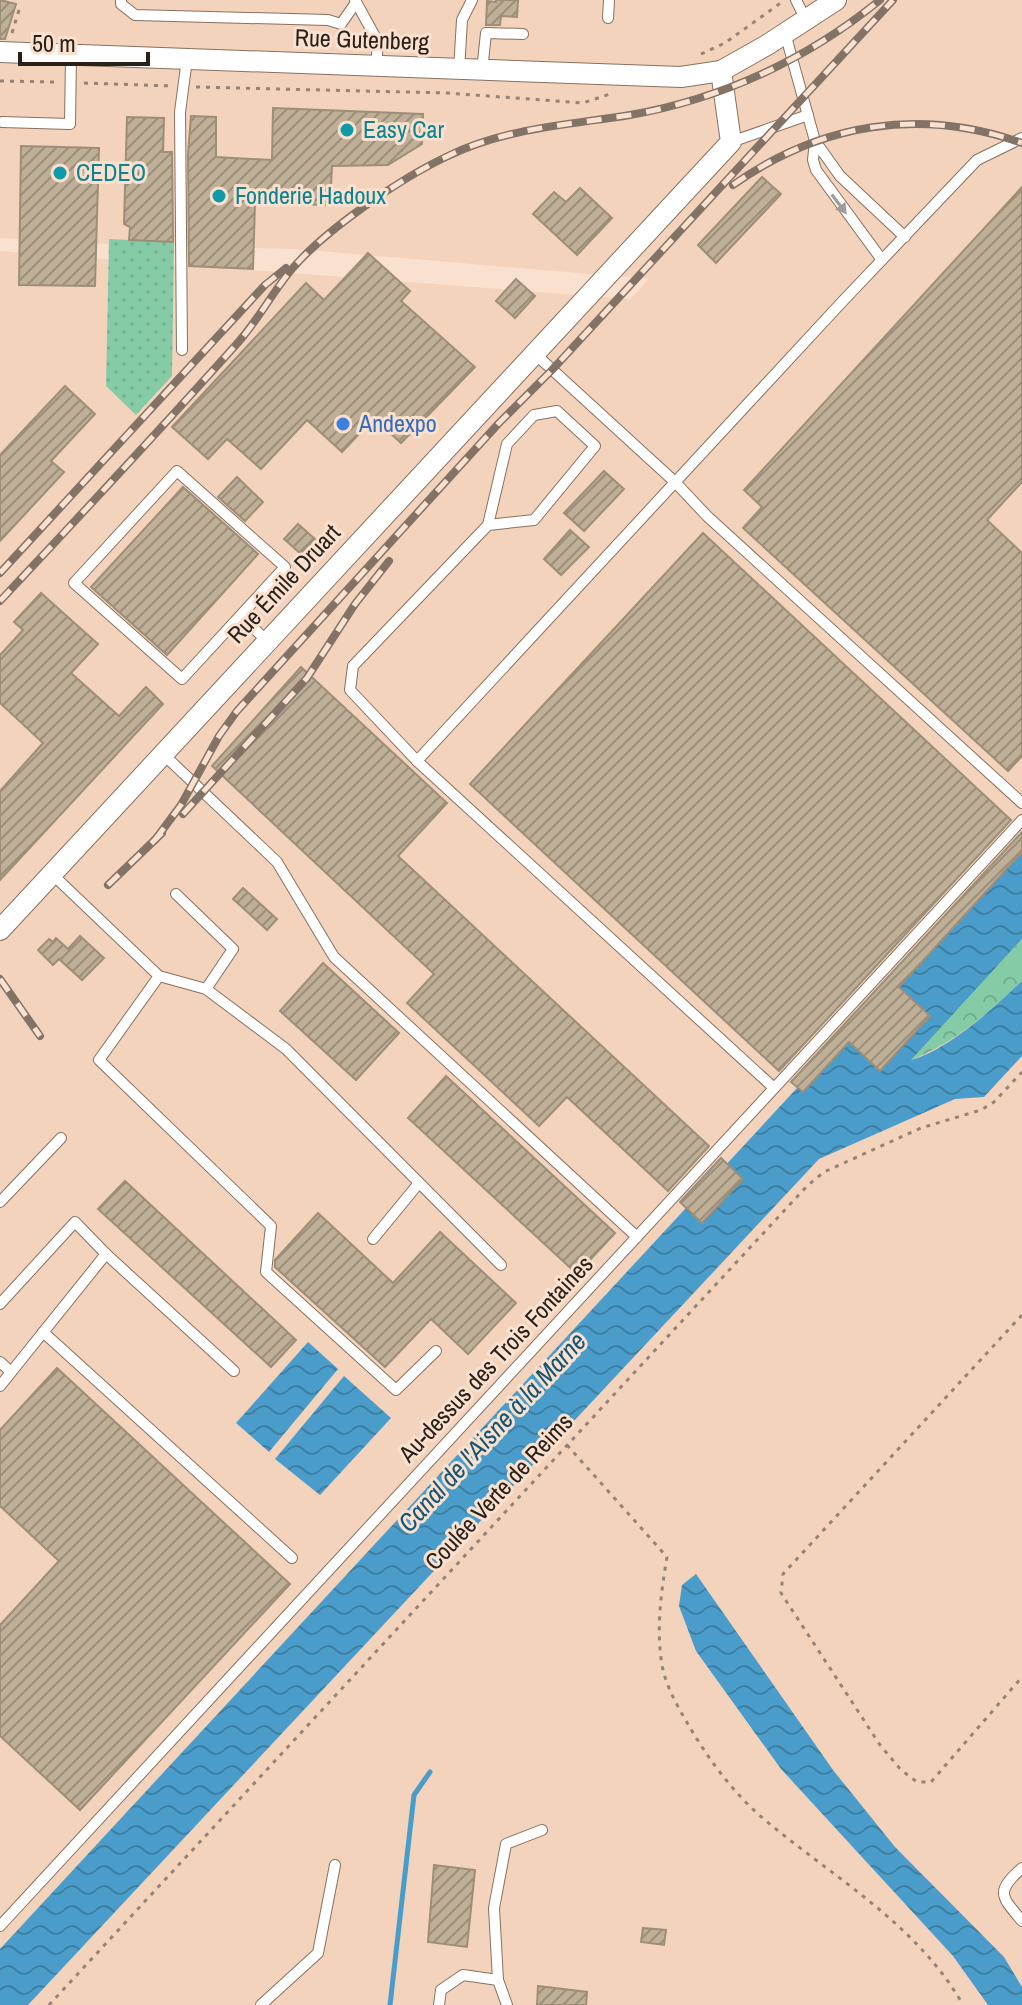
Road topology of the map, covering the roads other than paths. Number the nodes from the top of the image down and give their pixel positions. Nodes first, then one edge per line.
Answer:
1 (121, 0) edge
2 (472, 0) edge
3 (609, 0) edge
4 (823, 0) edge
5 (836, 0) edge
6 (355, 2) edge
7 (801, 9) edge
8 (608, 18) dead end
9 (785, 33) junction
10 (523, 34) dead end
11 (5, 45) edge
12 (71, 55) junction
13 (187, 59) junction
14 (376, 67) junction
15 (459, 70) junction
16 (482, 71) junction
17 (721, 71) junction
18 (808, 115) junction
19 (2, 122) edge
20 (1022, 138) edge
21 (815, 141) junction
22 (731, 142) junction
23 (905, 237) junction
24 (882, 260) junction
25 (182, 350) dead end
26 (534, 353) junction
27 (675, 482) junction
28 (488, 525) junction
29 (241, 616) junction
30 (267, 641) junction
31 (163, 754) junction
32 (417, 761) junction
33 (1022, 803) edge
34 (1022, 820) edge
35 (52, 874) junction
36 (176, 894) dead end
37 (0, 930) edge
38 (159, 976) junction
39 (206, 989) junction
40 (774, 1088) junction
41 (61, 1138) dead end
42 (419, 1183) junction
43 (0, 1202) edge
44 (637, 1237) junction
45 (373, 1239) dead end
46 (106, 1254) junction
47 (501, 1265) dead end
48 (0, 1304) edge
49 (43, 1332) junction
50 (436, 1351) dead end
51 (0, 1362) edge
52 (234, 1371) dead end
53 (11, 1372) junction
54 (0, 1386) edge
55 (292, 1558) dead end
56 (542, 1830) dead end
57 (335, 1865) dead end
58 (1022, 1868) edge
59 (1022, 1921) edge
60 (0, 1926) edge
61 (498, 1980) junction
62 (261, 2005) edge
63 (439, 2005) edge
64 (507, 2005) edge

1 - 6 lane
2 - 15 lane
3 - 8 lane
4 - 7 street
5 - 7 street
6 - 14 lane
7 - 9 street
9 - 17 street
9 - 18 lane
10 - 16 lane
11 - 12 street, Rue Gutenberg
12 - 13 street, Rue Gutenberg
12 - 19 lane
13 - 14 street, Rue Gutenberg
13 - 25 lane
14 - 15 street, Rue Gutenberg
15 - 16 street, Rue Gutenberg
16 - 17 street, Rue Gutenberg
17 - 22 street
18 - 21 lane
18 - 22 lane
20 - 23 lane
21 - 23 lane
21 -> 24 lane
22 - 26 street, Rue Émile Druart
23 - 24 lane
24 - 27 lane
26 - 27 lane
26 - 30 street, Rue Émile Druart
27 - 32 lane
27 - 33 lane
28 - 28 lane
28 - 32 lane
29 - 29 lane
29 - 30 lane
30 - 31 street, Rue Émile Druart
31 - 35 street, Rue Émile Druart
31 - 44 lane
32 - 40 lane
34 - 40 lane, Au-dessus des Trois Fontaines
35 - 37 street, Rue Émile Druart
35 - 38 lane
36 - 39 lane
38 - 39 lane
38 - 50 lane
39 - 42 lane
40 - 44 lane, Au-dessus des Trois Fontaines
41 - 43 lane
42 - 45 lane
42 - 47 lane
44 - 60 lane, Au-dessus des Trois Fontaines
46 - 48 lane
46 - 49 lane
46 - 52 lane
49 - 53 lane
49 - 55 lane
51 - 53 lane
53 - 54 lane
56 - 61 lane
57 - 62 lane
58 - 59 lane
61 - 63 lane
61 - 64 lane

